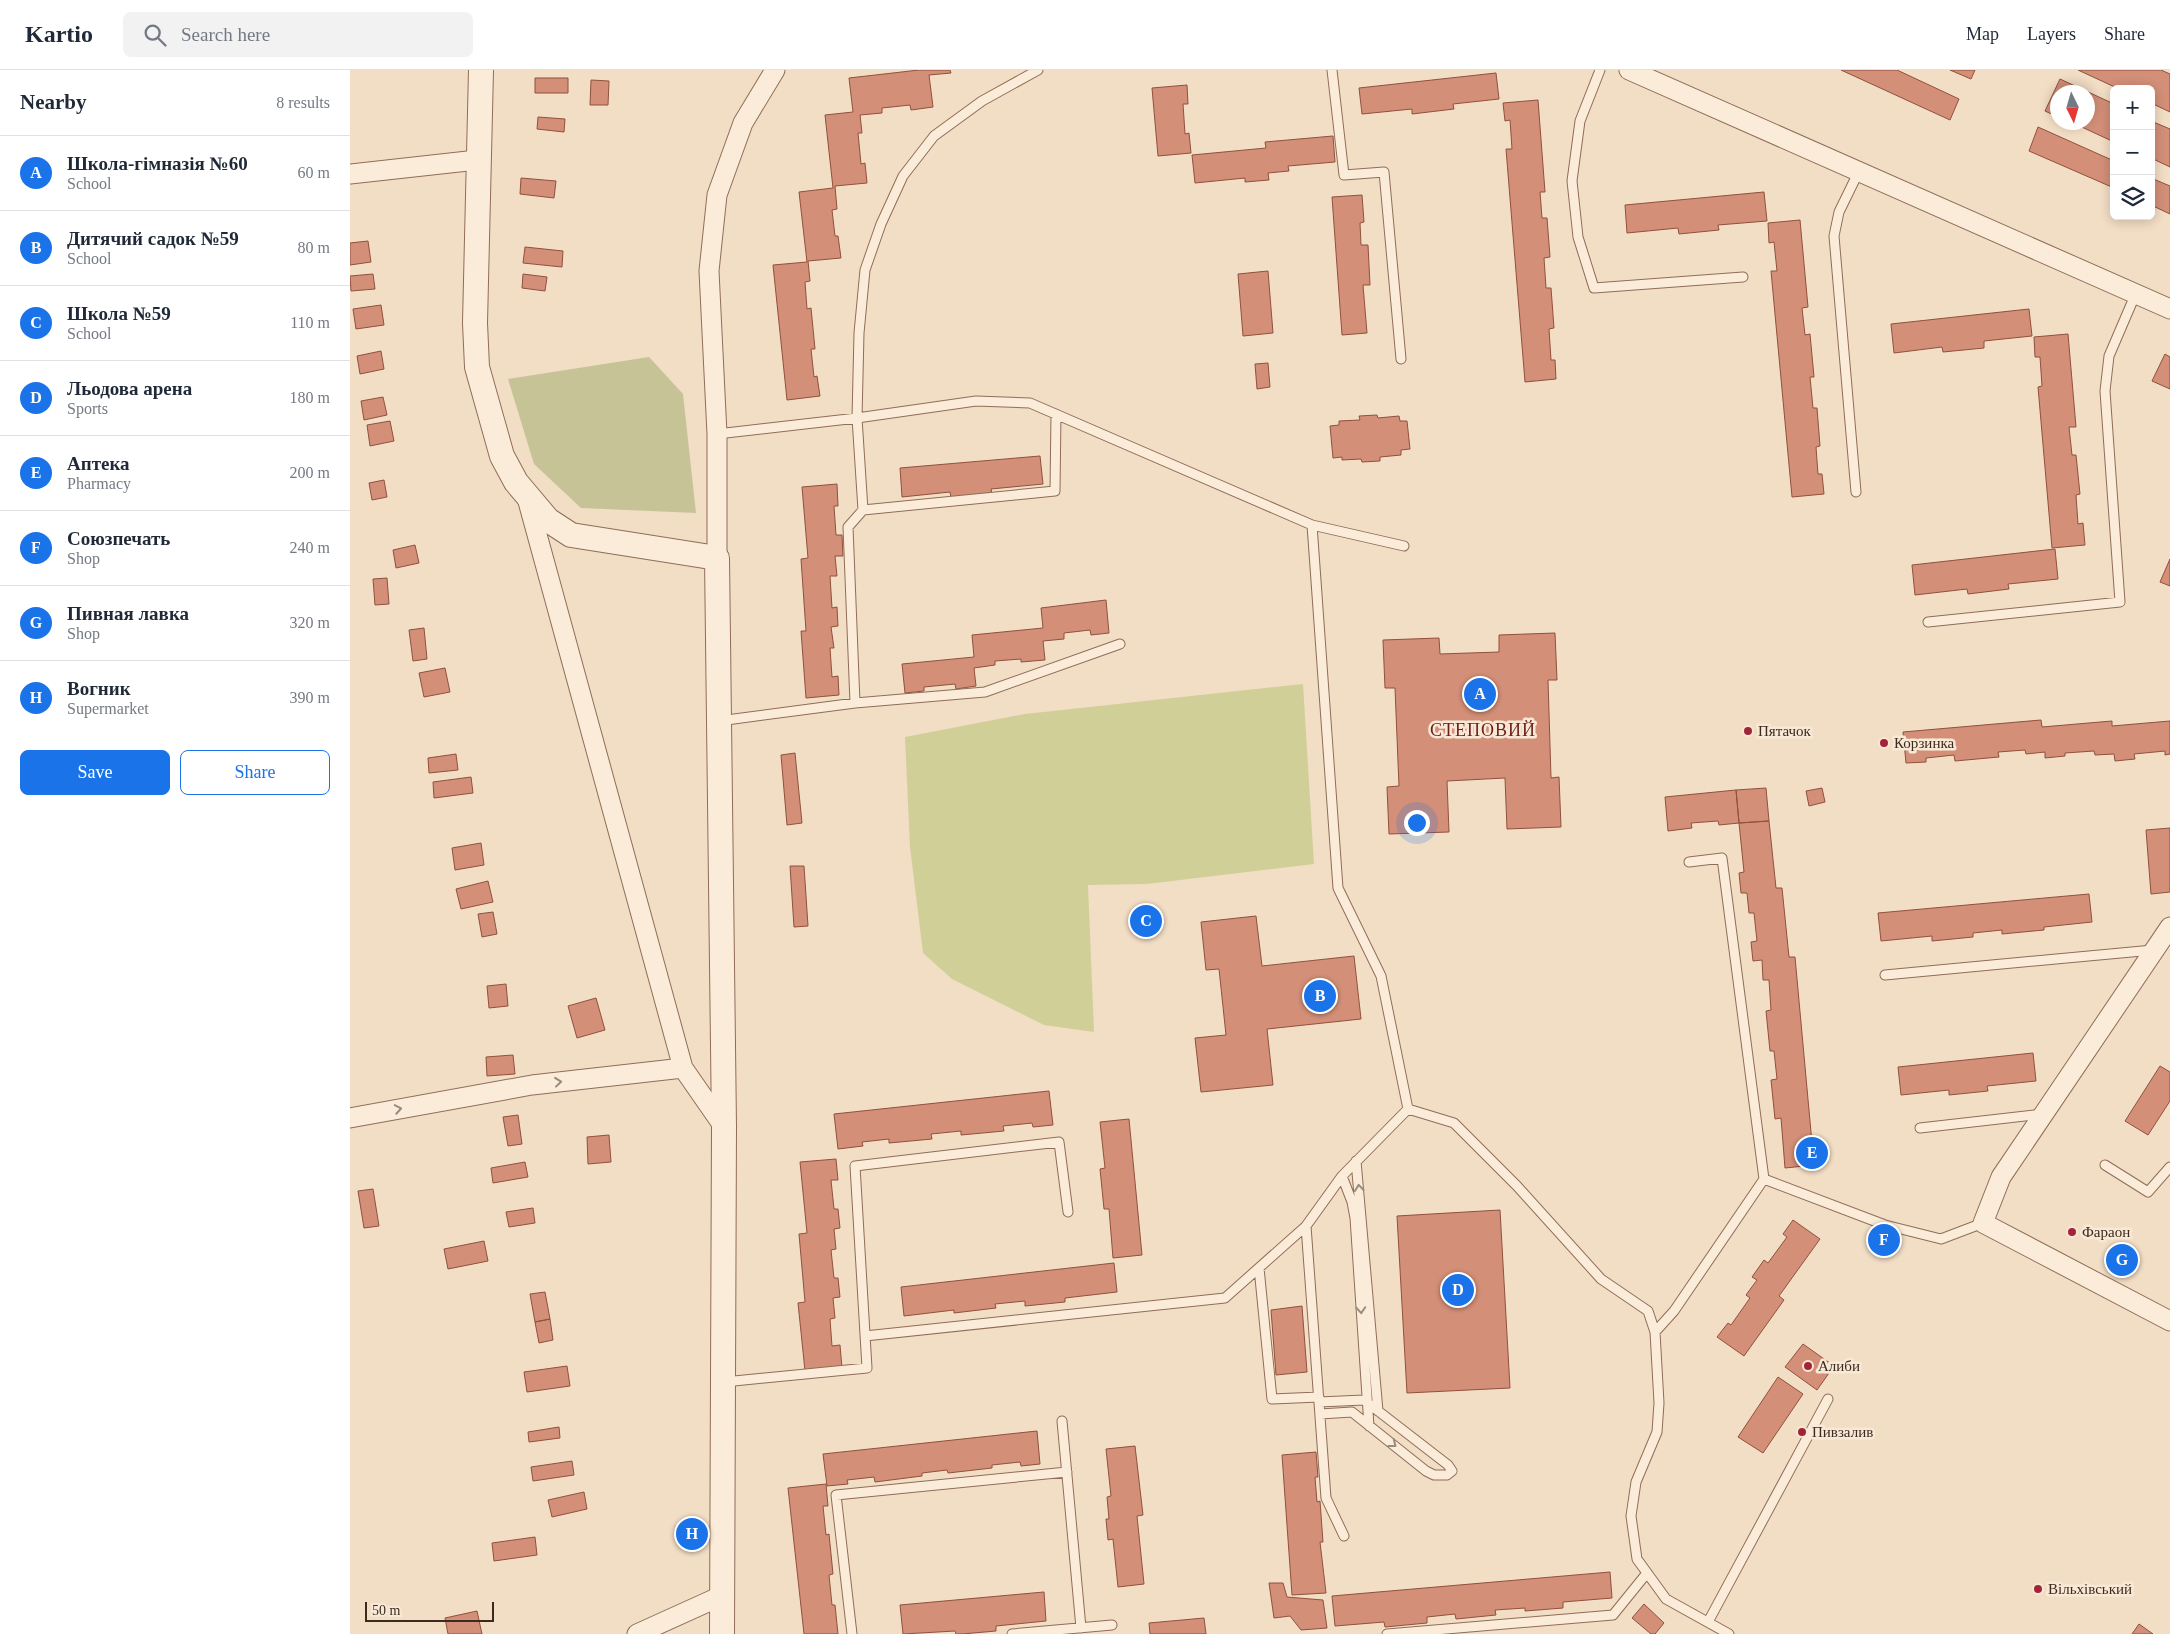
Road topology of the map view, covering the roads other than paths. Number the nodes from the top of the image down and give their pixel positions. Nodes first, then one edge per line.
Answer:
1 (481, 70) edge
2 (774, 70) edge
3 (1038, 70) edge
4 (1332, 70) edge
5 (1600, 70) edge
6 (1630, 70) edge
7 (477, 160) junction
8 (1859, 171) junction
9 (350, 174) edge
10 (1743, 277) dead end
11 (2136, 293) junction
12 (2170, 309) edge
13 (1401, 359) dead end
14 (1056, 414) junction
15 (857, 418) junction
16 (717, 434) junction
17 (526, 491) junction
18 (1856, 492) dead end
19 (863, 510) junction
20 (1312, 525) junction
21 (1404, 546) dead end
22 (717, 558) junction
23 (1928, 622) dead end
24 (1120, 644) dead end
25 (855, 703) junction
26 (719, 721) junction
27 (1689, 862) dead end
28 (2170, 927) edge
29 (2153, 950) junction
30 (1885, 975) dead end
31 (683, 1068) junction
32 (1408, 1109) junction
33 (2043, 1114) junction
34 (350, 1118) edge
35 (724, 1127) junction
36 (1920, 1128) dead end
37 (1356, 1161) junction
38 (2105, 1165) dead end
39 (2170, 1167) edge
40 (1342, 1176) junction
41 (1764, 1179) junction
42 (1068, 1212) dead end
43 (1983, 1223) junction
44 (1306, 1226) junction
45 (1259, 1268) junction
46 (2170, 1321) edge
47 (1655, 1332) junction
48 (865, 1336) junction
49 (723, 1382) junction
50 (1828, 1399) dead end
51 (1319, 1400) junction
52 (1368, 1403) junction
53 (1378, 1411) junction
54 (1320, 1414) junction
55 (1062, 1421) dead end
56 (1369, 1426) junction
57 (1067, 1472) junction
58 (1344, 1536) dead end
59 (1647, 1573) junction
60 (721, 1596) junction
61 (1708, 1622) junction
62 (1112, 1625) dead end
63 (1081, 1628) junction
64 (637, 1634) edge
65 (722, 1634) edge
66 (852, 1634) edge
67 (1012, 1634) edge
68 (1387, 1634) edge
69 (1729, 1634) edge

1 - 7 street
2 - 16 street
3 - 15 lane
4 - 13 lane
5 - 10 lane
6 - 8 street
7 - 9 street
7 - 17 street
8 - 11 street
8 - 18 lane
11 - 12 street
11 - 23 lane
14 - 15 lane
14 - 19 lane
14 - 20 lane
15 - 16 lane
15 - 19 lane
16 - 22 street
17 - 22 street
17 - 31 street
19 - 25 lane
20 - 21 lane
20 - 32 lane
22 - 26 street
24 - 25 lane
25 - 26 lane
26 - 35 street
27 - 41 lane
28 - 29 street
29 - 30 lane
29 - 33 street
34 -> 31 street
31 - 35 street
32 - 37 lane
32 - 47 lane
33 - 36 lane
33 - 43 street
35 - 49 street
37 - 40 lane
53 -> 37 lane
38 - 39 lane
40 - 44 lane
40 -> 52 lane
41 - 43 lane
41 - 47 lane
42 - 48 lane
43 - 46 street
44 - 45 lane
44 - 51 lane
45 - 48 lane
45 - 51 lane
47 - 59 lane
48 - 49 lane
49 - 60 street
50 - 61 lane
51 - 52 lane
51 - 54 lane
52 - 53 lane
52 - 56 lane
56 -> 53 lane
54 - 56 lane
54 - 58 lane
55 - 57 lane
57 - 63 lane
57 - 66 lane
59 - 61 lane
59 - 68 lane
60 - 64 street
60 - 65 street
61 - 69 lane
62 - 63 lane
63 - 67 lane

